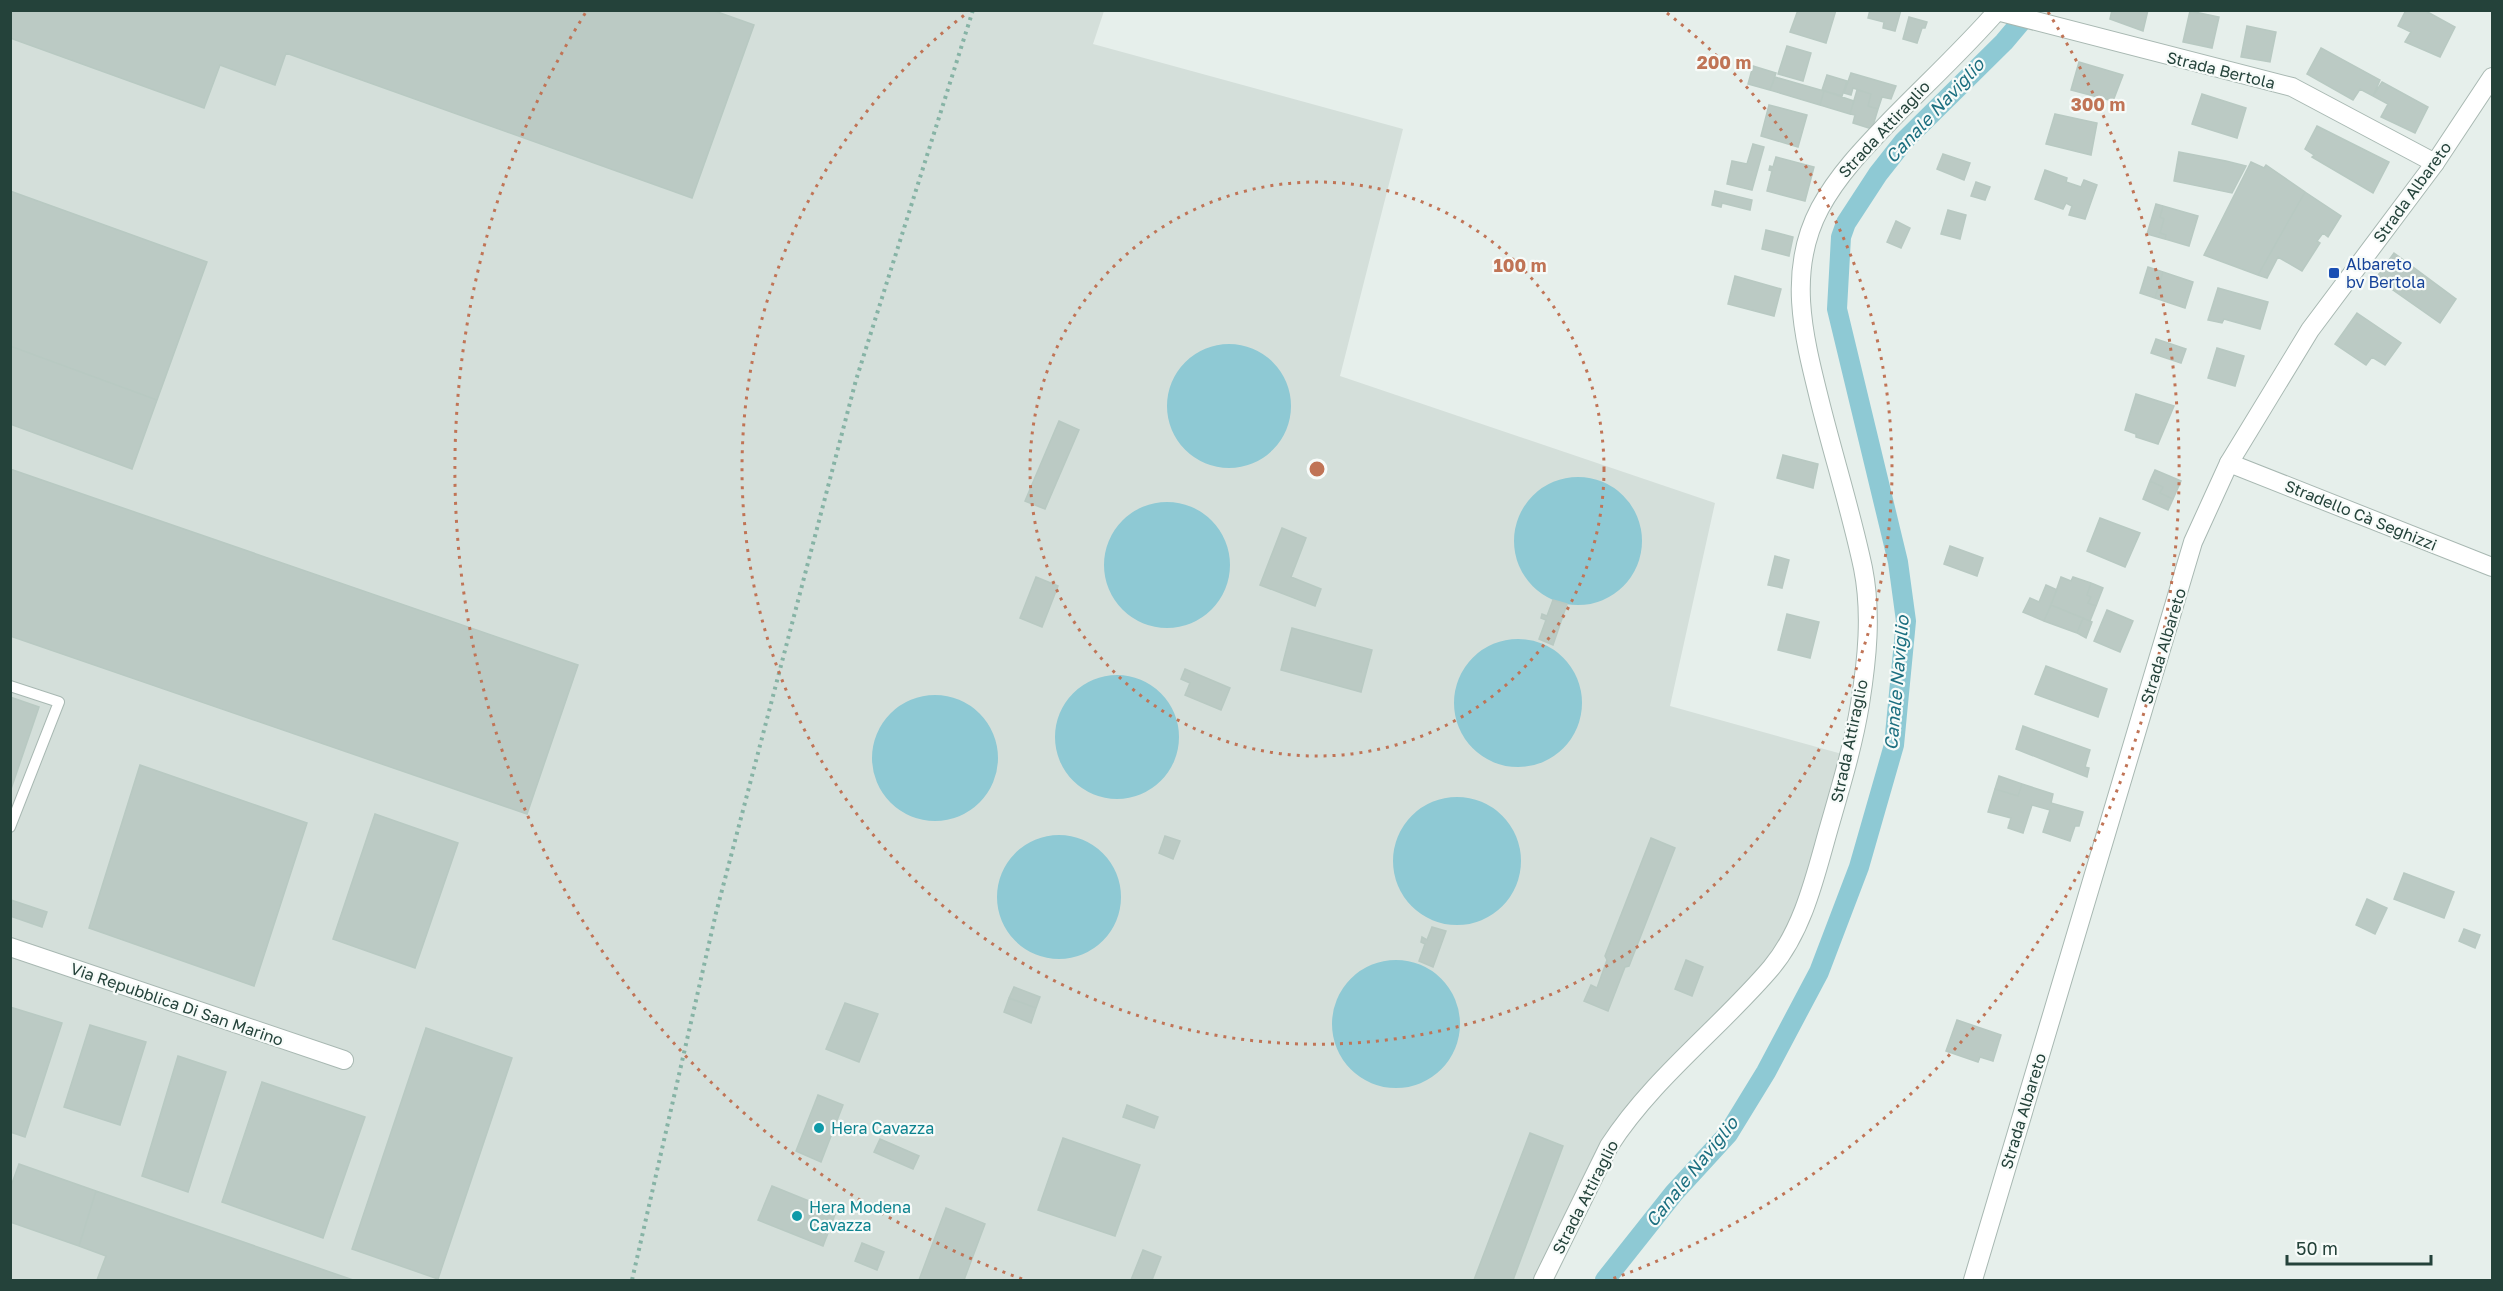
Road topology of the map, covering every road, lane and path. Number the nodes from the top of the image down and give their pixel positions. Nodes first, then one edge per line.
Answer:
1 (973, 10) edge
2 (1996, 11) edge
3 (2493, 77) edge
4 (2435, 163) junction
5 (2229, 463) junction
6 (2493, 567) edge
7 (10, 686) edge
8 (10, 827) edge
9 (10, 947) edge
10 (344, 1060) dead end
11 (632, 1281) edge
12 (1543, 1281) edge
13 (1973, 1281) edge

1 - 11 path
2 - 4 street, Strada Bertola
2 - 12 street, Strada Attiraglio
3 - 4 street, Strada Albareto
4 - 5 street, Strada Albareto
5 - 6 street, Stradello Cà Seghizzi
5 - 13 street, Strada Albareto
7 - 8 lane
9 - 10 street, Via Repubblica Di San Marino

